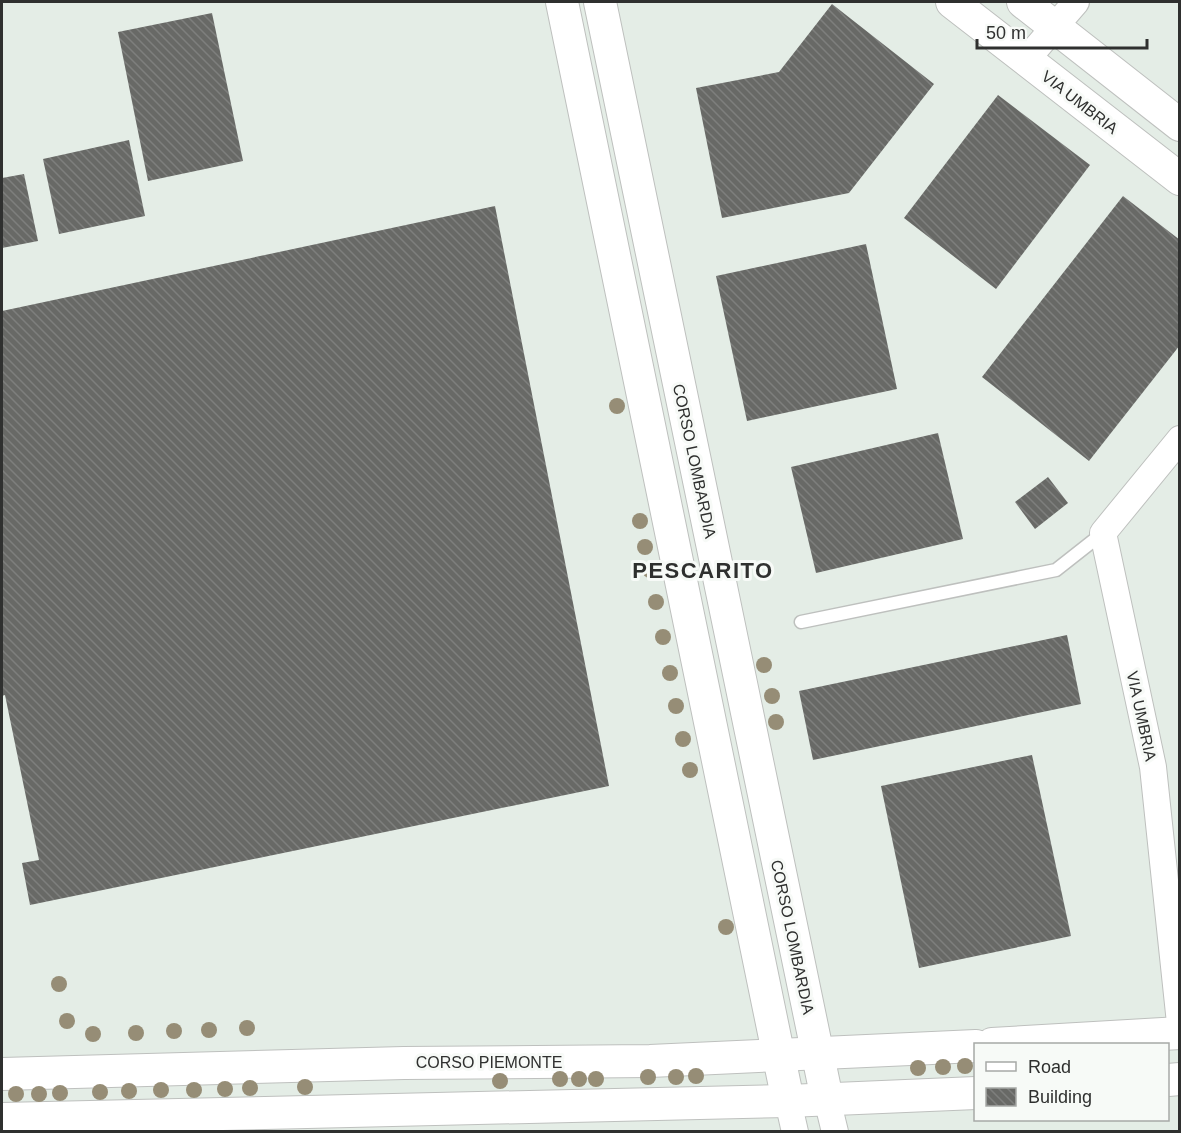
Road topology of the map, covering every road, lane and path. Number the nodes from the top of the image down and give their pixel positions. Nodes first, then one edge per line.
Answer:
1 (562, 2) edge
2 (600, 2) edge
3 (951, 2) edge
4 (1023, 2) edge
5 (1076, 2) edge
6 (1055, 27) junction
7 (1026, 60) junction
8 (1179, 125) edge
9 (1179, 179) edge
10 (1179, 439) edge
11 (706, 514) junction
12 (669, 521) junction
13 (1103, 533) junction
14 (801, 622) dead end
15 (1179, 1023) edge
16 (1179, 1033) edge
17 (1009, 1043) edge
18 (974, 1046) edge
19 (817, 1052) junction
20 (779, 1054) junction
21 (404, 1063) junction
22 (2, 1074) edge
23 (974, 1093) edge
24 (827, 1099) junction
25 (788, 1101) junction
26 (406, 1109) junction
27 (2, 1119) edge
28 (795, 1131) edge
29 (835, 1131) edge

1 - 12 street
2 - 11 street, CORSO LOMBARDIA
3 - 7 street, VIA UMBRIA
4 - 6 street
5 - 6 street
6 - 7 street
6 - 8 street
7 - 9 street, VIA UMBRIA
10 - 13 street
11 - 12 street
11 - 19 street, CORSO LOMBARDIA
12 - 20 street
13 - 14 lane
13 - 15 street, VIA UMBRIA
16 - 17 street
18 - 19 street, CORSO PIEMONTE
19 - 20 street, CORSO PIEMONTE
19 - 24 street, CORSO LOMBARDIA
20 - 21 street, CORSO PIEMONTE
20 - 25 street
21 - 22 street, CORSO PIEMONTE
21 - 26 street
23 - 24 street
24 - 25 street
24 - 29 street, CORSO LOMBARDIA
25 - 26 street
25 - 28 street
26 - 27 street

